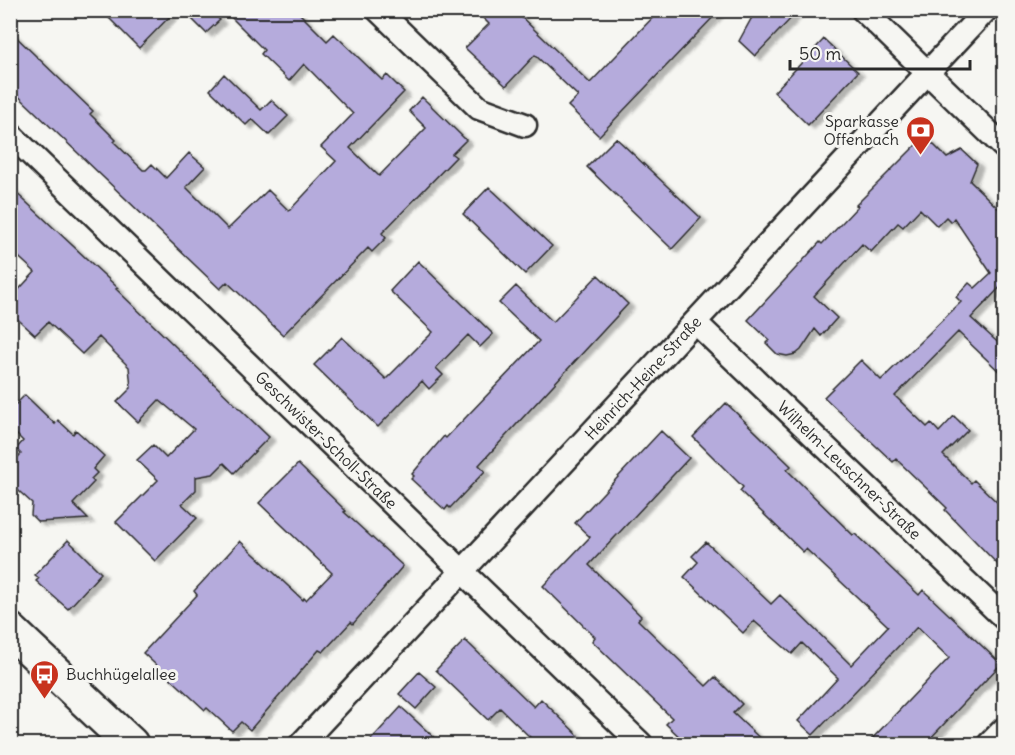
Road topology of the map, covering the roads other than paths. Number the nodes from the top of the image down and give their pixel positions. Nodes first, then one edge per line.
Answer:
1 (378, 10) edge
2 (864, 10) edge
3 (986, 10) edge
4 (928, 72) junction
5 (525, 125) dead end
6 (10, 134) edge
7 (1005, 147) edge
8 (695, 322) junction
9 (462, 572) junction
10 (1005, 618) edge
11 (10, 630) edge
12 (1005, 729) edge
13 (130, 744) edge
14 (301, 744) edge
15 (641, 744) edge
16 (989, 744) edge

1 - 5 street
2 - 4 street
3 - 4 street, Heinrich-Heine-Straße
4 - 7 street
4 - 8 street, Heinrich-Heine-Straße
6 - 9 street, Geschwister-Scholl-Straße
8 - 9 street, Heinrich-Heine-Straße
8 - 10 street, Wilhelm-Leuschner-Straße
9 - 14 street, Heinrich-Heine-Straße
9 - 15 street, Geschwister-Scholl-Straße
11 - 13 street
12 - 16 street

